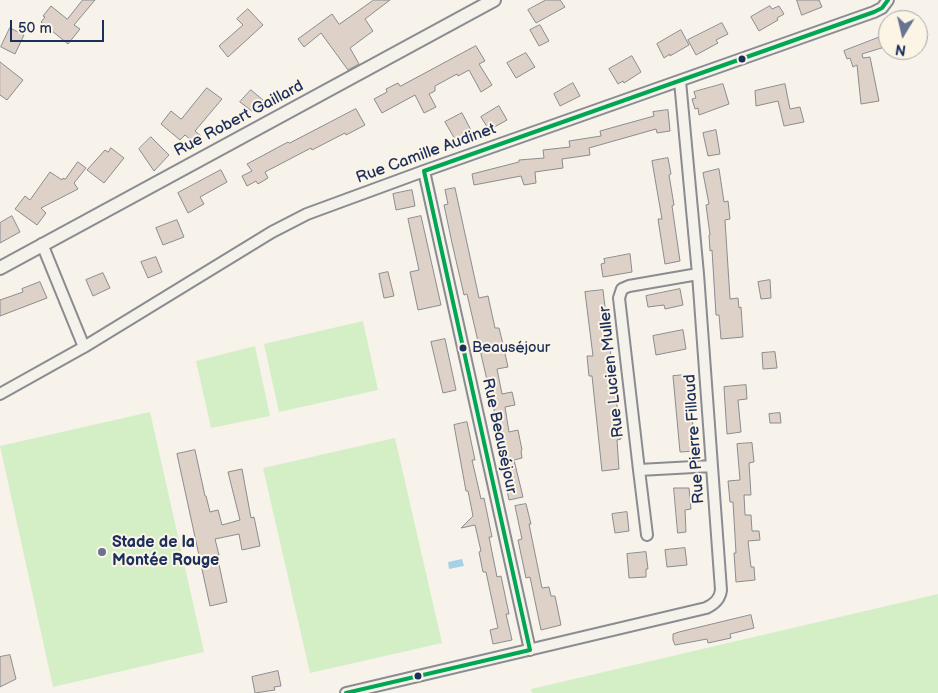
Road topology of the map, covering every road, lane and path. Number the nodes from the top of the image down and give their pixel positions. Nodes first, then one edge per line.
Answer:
1 (494, 0) edge
2 (888, 0) edge
3 (680, 81) junction
4 (424, 171) junction
5 (42, 244) junction
6 (0, 268) edge
7 (698, 274) junction
8 (84, 347) junction
9 (0, 394) edge
10 (712, 466) junction
11 (638, 470) junction
12 (647, 535) dead end
13 (530, 650) junction
14 (346, 693) edge

1 - 5 street, Rue Robert Gaillard
2 - 3 street, Rue Camille Audinet
3 - 4 street, Rue Camille Audinet
3 - 7 street, Rue Pierre Fillaud
4 - 8 street, Rue Camille Audinet
4 - 13 street, Rue Beauséjour
5 - 6 street, Rue Robert Gaillard
5 - 8 street
7 - 10 street, Rue Pierre Fillaud
7 - 11 street, Rue Lucien Muller
8 - 9 street, Rue Camille Audinet
10 - 11 street
10 - 13 street, Rue Pierre Fillaud
11 - 12 street, Rue Lucien Muller
13 - 14 street, Rue Pierre Fillaud

